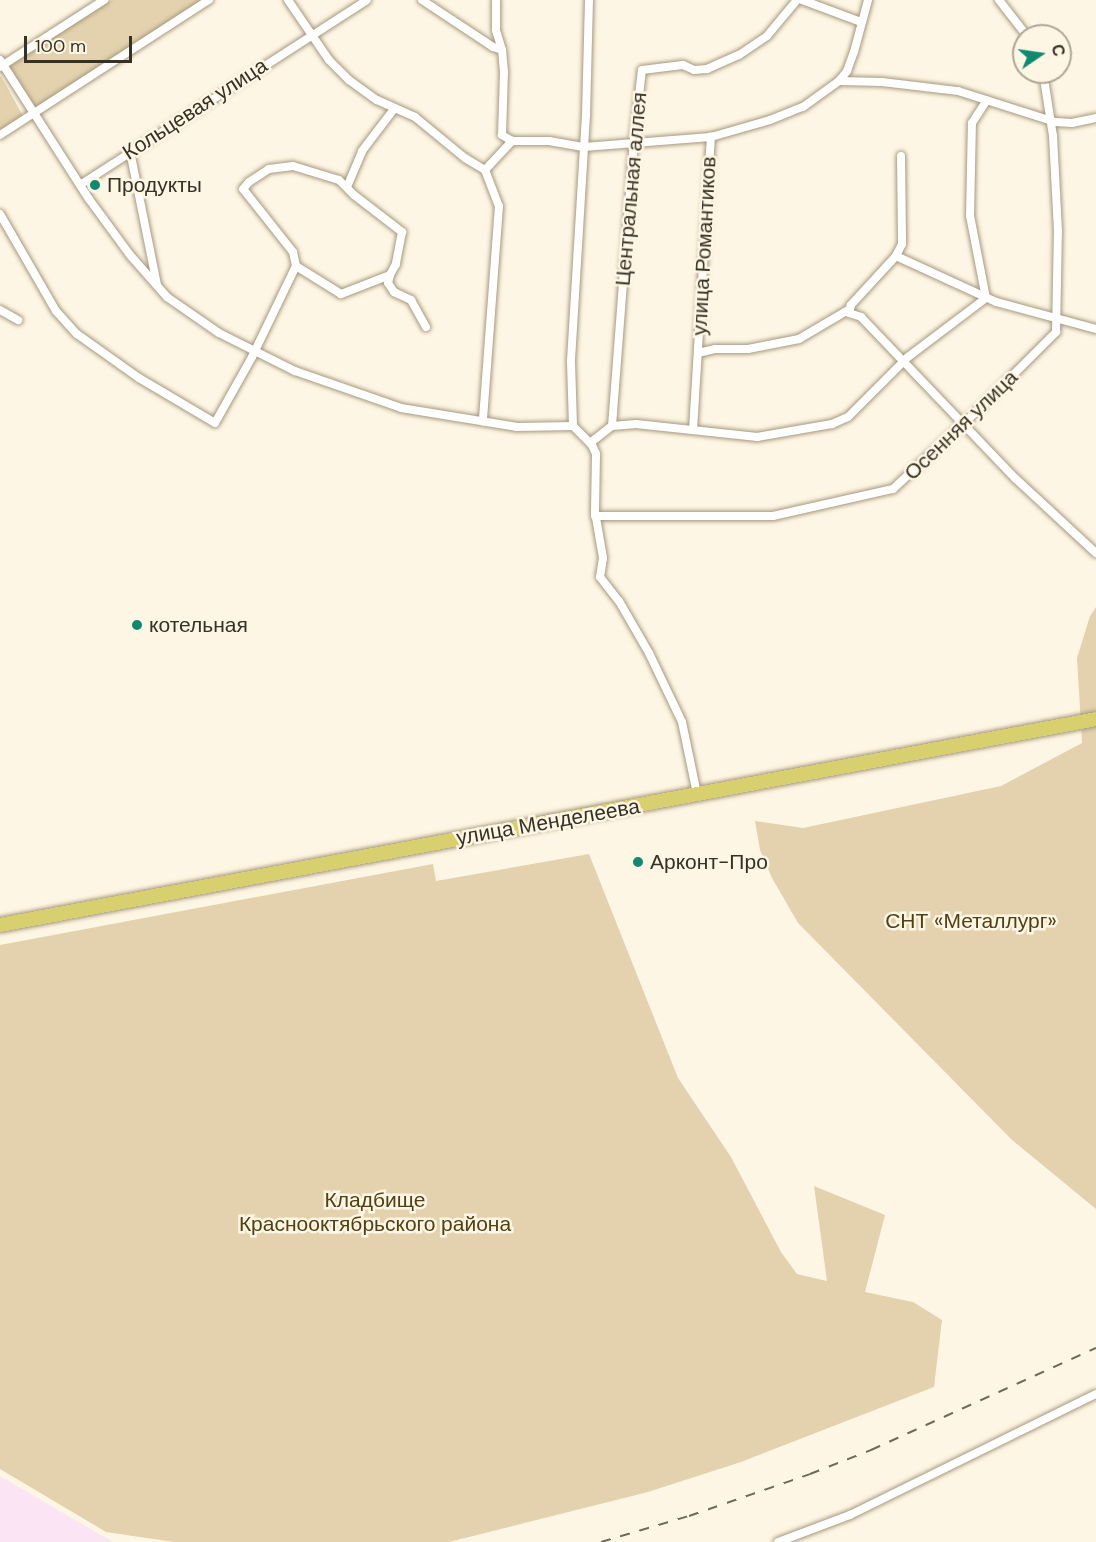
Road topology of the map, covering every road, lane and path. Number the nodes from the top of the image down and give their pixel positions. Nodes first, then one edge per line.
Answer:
1 (104, 0) edge
2 (209, 0) edge
3 (288, 0) edge
4 (367, 0) edge
5 (422, 0) edge
6 (496, 0) edge
7 (589, 0) edge
8 (797, 0) edge
9 (802, 0) edge
10 (868, 0) edge
11 (999, 0) edge
12 (861, 22) junction
13 (1020, 24) edge
14 (310, 34) junction
15 (502, 50) junction
16 (1, 64) edge
17 (839, 81) junction
18 (1045, 84) edge
19 (987, 100) junction
20 (394, 109) junction
21 (33, 114) junction
22 (1096, 118) edge
23 (1051, 121) junction
24 (0, 135) edge
25 (711, 137) junction
26 (512, 141) junction
27 (633, 142) junction
28 (584, 147) junction
29 (130, 151) junction
30 (901, 156) dead end
31 (484, 170) junction
32 (80, 185) junction
33 (347, 187) junction
34 (0, 214) edge
35 (896, 256) junction
36 (296, 266) junction
37 (390, 275) junction
38 (157, 285) junction
39 (986, 297) junction
40 (850, 309) junction
41 (0, 310) edge
42 (1056, 317) junction
43 (18, 320) dead end
44 (426, 327) dead end
45 (1096, 329) edge
46 (255, 350) junction
47 (698, 353) junction
48 (904, 362) junction
49 (483, 421) junction
50 (964, 424) junction
51 (573, 426) junction
52 (612, 426) junction
53 (693, 430) junction
54 (590, 443) junction
55 (595, 516) junction
56 (1096, 553) edge
57 (1096, 718) edge
58 (1096, 726) edge
59 (697, 794) junction
60 (0, 925) edge
61 (0, 933) edge
62 (1096, 1394) edge
63 (778, 1542) edge

1 - 16 street
2 - 21 street
3 - 14 street
4 - 14 street, Кольцевая улица
5 - 15 street
6 - 15 street
7 - 28 street
8 - 27 street, Центральная аллея
9 - 12 street
10 - 12 street
11 - 13 street
12 - 17 street
14 - 20 street
14 - 29 street, Кольцевая улица
15 - 26 street
16 - 21 street
17 - 19 street
17 - 25 street, улица Романтиков
18 - 23 street, Осенняя улица
19 - 23 street
19 - 39 street
20 - 31 street
20 - 33 street
21 - 24 street
21 - 32 street
22 - 23 street
23 - 42 street, Осенняя улица
25 - 27 street
25 - 47 street, улица Романтиков
26 - 28 street
26 - 31 street
27 - 28 street
27 - 52 street, Центральная аллея
28 - 51 street
29 - 32 street, Кольцевая улица
29 - 38 street
30 - 35 street
31 - 49 street
32 - 38 street
33 - 36 street
33 - 37 street
34 - 46 street
35 - 39 street
35 - 40 street, улица Романтиков
36 - 37 street
36 - 46 street
37 - 44 street
38 - 46 street
39 - 42 street
39 - 48 street
40 - 47 street, улица Романтиков
40 - 48 street
41 - 43 street
42 - 45 street
42 - 50 street, Осенняя улица
46 - 49 street
47 - 53 street, улица Романтиков
48 - 50 street
48 - 53 street
49 - 51 street
50 - 55 street, Осенняя улица
50 - 56 street
51 - 54 street
52 - 53 street
52 - 54 street
54 - 55 street
55 - 59 street
57 - 59 highway, улица Менделеева
58 - 61 highway, улица Менделеева
59 - 60 highway, улица Менделеева
62 - 63 street

